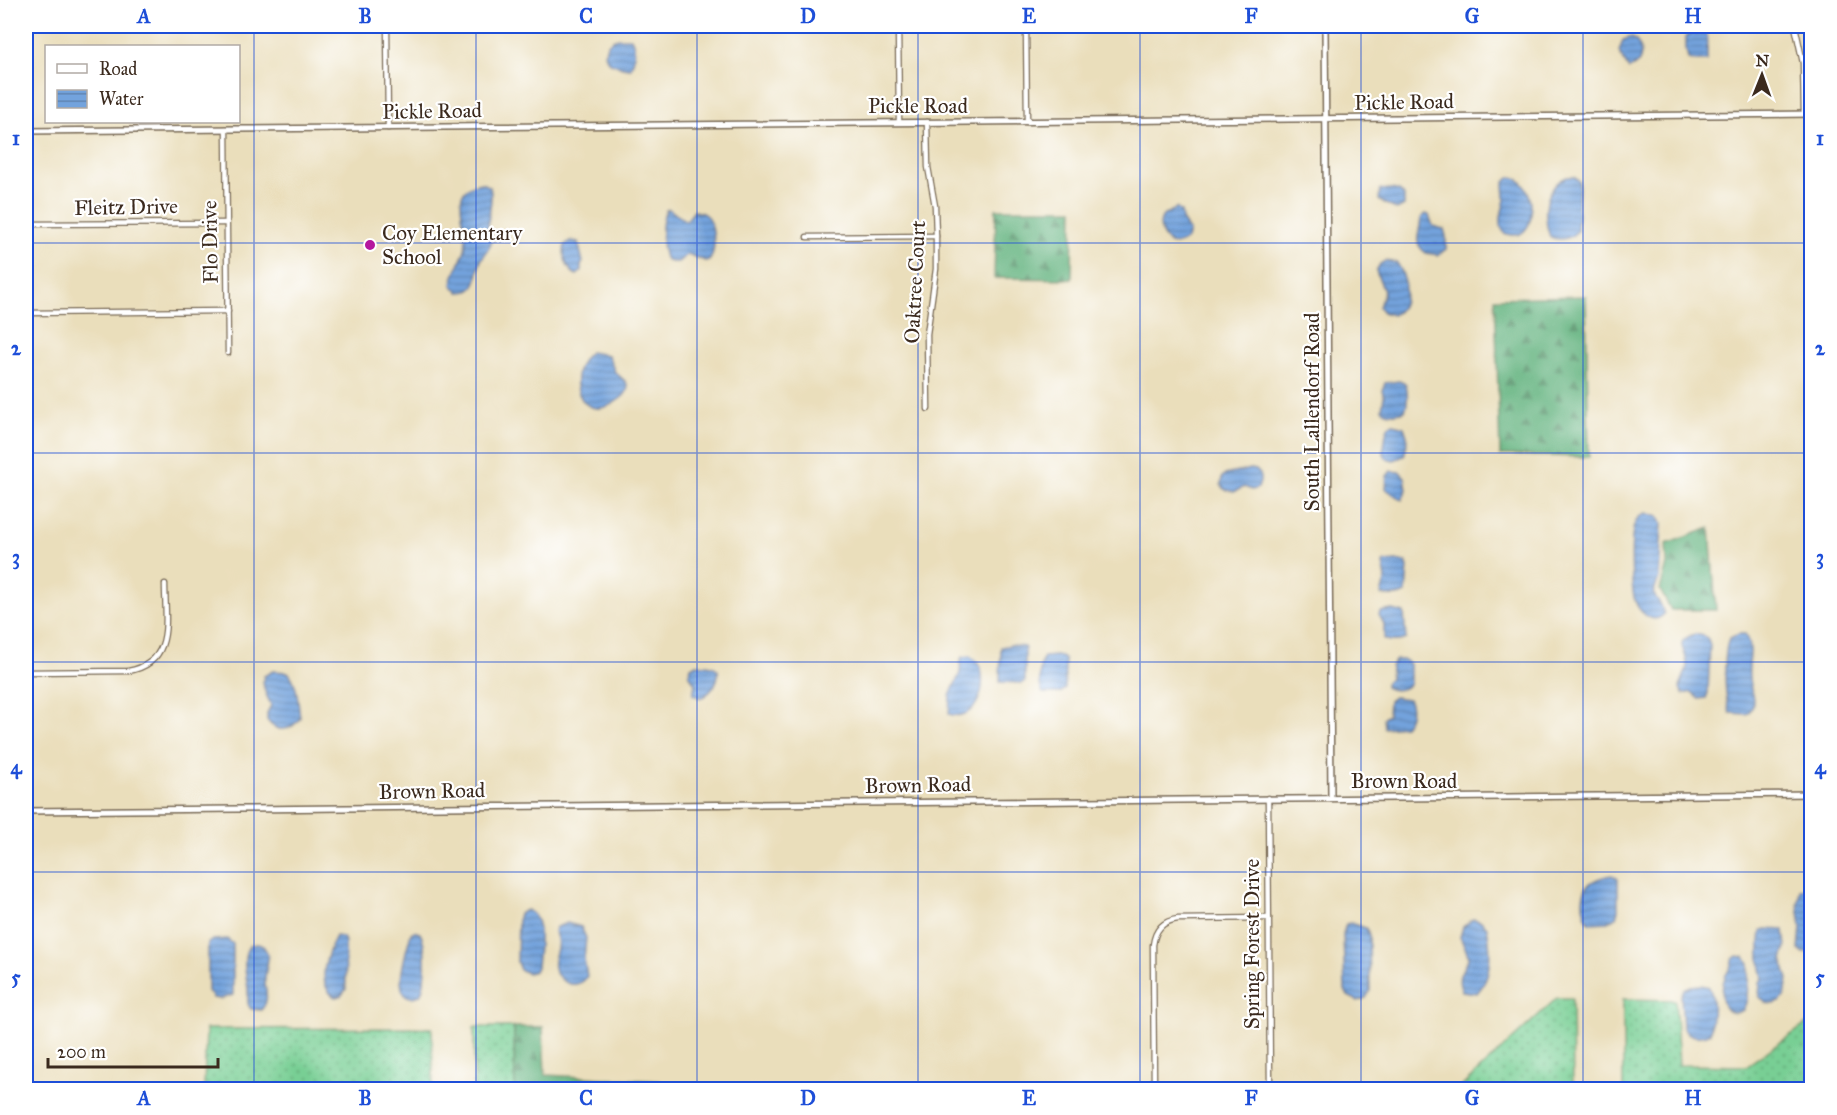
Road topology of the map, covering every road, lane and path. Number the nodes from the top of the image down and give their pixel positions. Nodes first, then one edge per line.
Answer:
1 (387, 26) edge
2 (898, 26) edge
3 (1026, 26) edge
4 (1325, 26) edge
5 (1795, 26) edge
6 (1804, 114) junction
7 (1812, 114) edge
8 (1326, 119) junction
9 (899, 122) junction
10 (927, 122) junction
11 (1027, 122) junction
12 (388, 128) junction
13 (226, 129) junction
14 (26, 131) edge
15 (226, 223) junction
16 (26, 224) edge
17 (936, 236) junction
18 (807, 237) dead end
19 (228, 311) junction
20 (26, 313) edge
21 (228, 353) dead end
22 (928, 409) dead end
23 (165, 584) dead end
24 (26, 672) edge
25 (1812, 794) edge
26 (1268, 798) junction
27 (1331, 798) junction
28 (26, 811) edge
29 (1269, 918) junction
30 (1154, 1089) edge
31 (1270, 1089) edge

1 - 12 street
2 - 9 street
3 - 11 street
4 - 8 street, South Lallendorf Road
5 - 6 street
6 - 7 street, Pickle Road
6 - 8 street, Pickle Road
8 - 11 street, Pickle Road
8 - 27 street, South Lallendorf Road
9 - 10 street, Pickle Road
9 - 12 street, Pickle Road
10 - 11 street, Pickle Road
10 - 17 street, Oaktree Court
12 - 13 street, Pickle Road
13 - 14 street, Pickle Road
13 - 15 street, Flo Drive
15 - 16 street, Fleitz Drive
15 - 19 street, Flo Drive
17 - 18 street
17 - 22 street, Oaktree Court
19 - 20 street
19 - 21 street, Flo Drive
23 - 24 street
25 - 27 street, Brown Road
26 - 27 street, Brown Road
26 - 28 street, Brown Road
26 - 29 street, Spring Forest Drive
29 - 30 street
29 - 31 street, Spring Forest Drive

